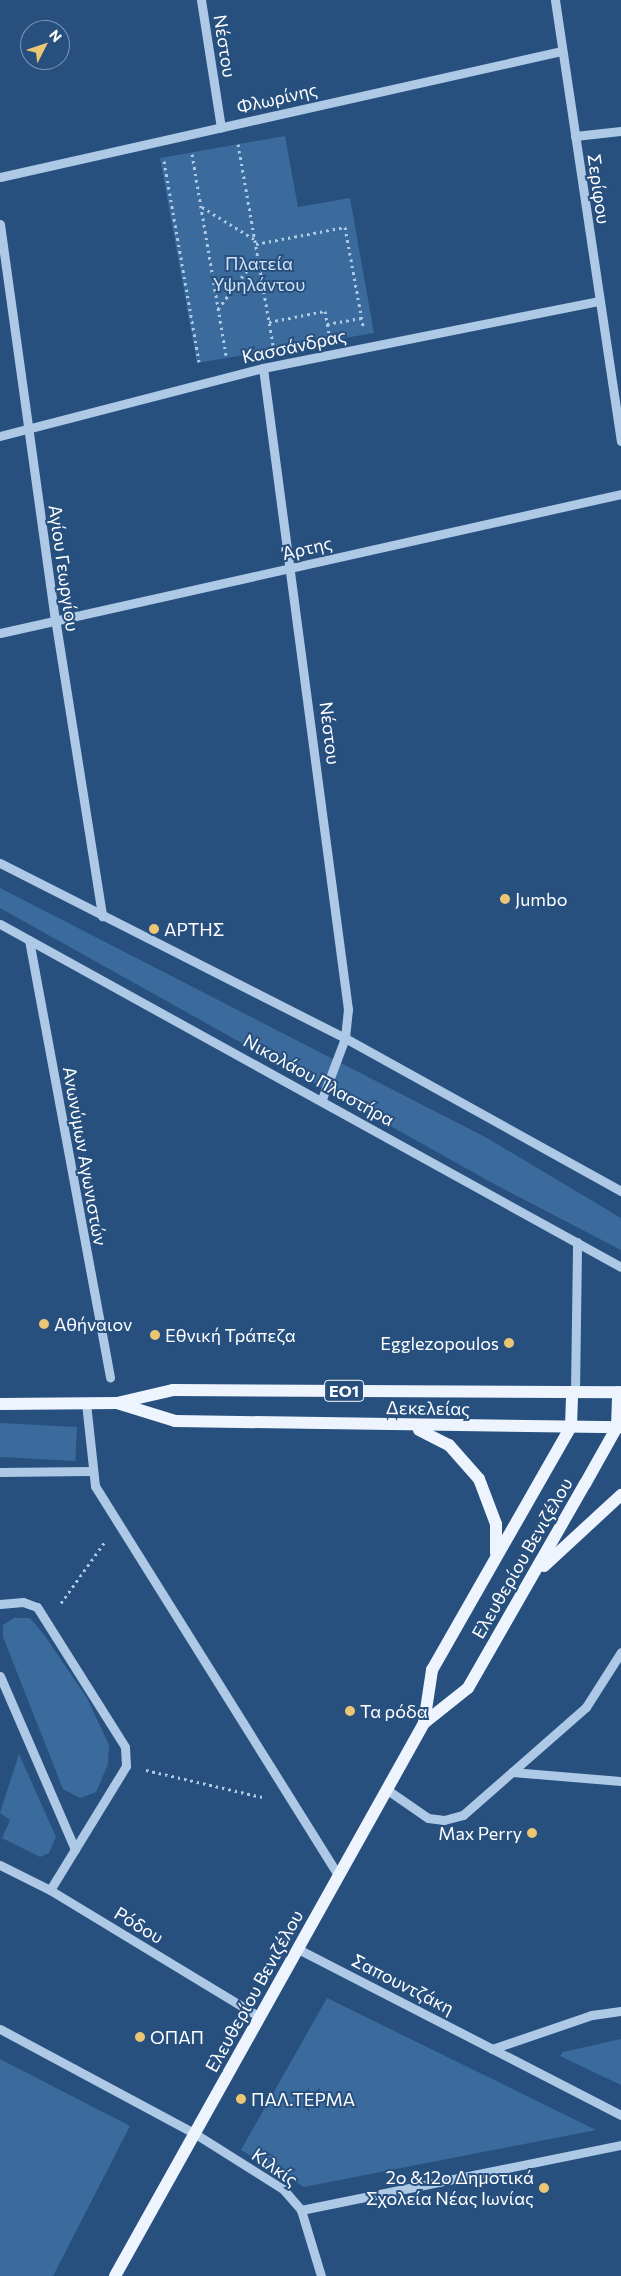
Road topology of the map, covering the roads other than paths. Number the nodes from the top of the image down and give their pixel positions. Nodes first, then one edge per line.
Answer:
1 (201, 0) edge
2 (555, 0) edge
3 (562, 50) junction
4 (221, 127) junction
5 (621, 131) edge
6 (575, 136) junction
7 (0, 177) edge
8 (0, 224) edge
9 (599, 301) junction
10 (263, 368) junction
11 (28, 430) junction
12 (0, 436) edge
13 (621, 441) edge
14 (621, 494) edge
15 (292, 568) junction
16 (55, 618) junction
17 (0, 633) edge
18 (0, 863) edge
19 (102, 916) junction
20 (0, 924) edge
21 (29, 940) junction
22 (345, 1038) junction
23 (322, 1099) junction
24 (621, 1190) edge
25 (578, 1242) junction
26 (621, 1267) edge
27 (110, 1378) dead end
28 (574, 1392) junction
29 (619, 1392) edge
30 (117, 1402) junction
31 (86, 1403) junction
32 (0, 1404) edge
33 (404, 1426) junction
34 (571, 1426) junction
35 (619, 1427) edge
36 (90, 1471) junction
37 (0, 1472) edge
38 (621, 1495) edge
39 (494, 1564) junction
40 (527, 1585) junction
41 (0, 1604) edge
42 (621, 1652) edge
43 (0, 1676) edge
44 (424, 1723) junction
45 (512, 1772) junction
46 (621, 1781) edge
47 (386, 1789) junction
48 (75, 1848) junction
49 (0, 1865) edge
50 (337, 1874) junction
51 (50, 1890) junction
52 (298, 1949) junction
53 (621, 2010) edge
54 (260, 2017) junction
55 (0, 2030) edge
56 (492, 2049) junction
57 (621, 2115) edge
58 (194, 2134) junction
59 (621, 2145) edge
60 (301, 2210) junction
61 (115, 2276) edge
62 (321, 2276) edge

1 - 4 street, Νέστου
2 - 3 street, Σερίφου
3 - 4 street, Φλωρίνης
3 - 6 street, Σερίφου
4 - 7 street, Φλωρίνης
5 - 6 street
6 - 9 street, Σερίφου
8 - 11 street, Αγίου Γεωργίου
9 - 10 street, Κασσάνδρας
9 - 13 street, Σερίφου
10 - 11 street, Κασσάνδρας
10 - 15 street, Νέστου
11 - 12 street, Κασσάνδρας
11 - 16 street, Αγίου Γεωργίου
14 - 15 street, Άρτης
15 - 16 street, Άρτης
15 - 22 street, Νέστου
16 - 17 street, Άρτης
16 - 19 street, Αγίου Γεωργίου
18 - 19 street
19 - 22 street
20 - 21 street, Νικολάου Πλαστήρα
21 - 23 street, Νικολάου Πλαστήρα
21 - 27 street, Ανωνύμων Αγωνιστών
22 - 23 street, Νέστου
22 - 24 street
23 - 25 street, Νικολάου Πλαστήρα
25 - 26 street, Νικολάου Πλαστήρα
25 - 28 street
28 - 29 main road, Δεκελείας / ΕΟ1
28 - 30 main road, Δεκελείας / ΕΟ1
28 - 34 main road, Ελευθερίου Βενιζέλου
29 - 35 main road, Ελευθερίου Βενιζέλου
30 - 31 main road, Δεκελείας / ΕΟ1
30 - 33 main road, Δεκελείας / ΕΟ1
31 - 32 main road, Δεκελείας / ΕΟ1
31 - 36 street
33 - 34 main road, Δεκελείας / ΕΟ1
33 - 39 main road
34 - 35 main road, Δεκελείας / ΕΟ1
34 - 39 main road, Ελευθερίου Βενιζέλου
35 - 40 main road, Ελευθερίου Βενιζέλου
36 - 37 street
36 - 50 street
38 - 40 main road
39 - 44 main road, Ελευθερίου Βενιζέλου
40 - 44 main road, Ελευθερίου Βενιζέλου
41 - 48 street
42 - 45 street
43 - 48 street
44 - 47 main road, Ελευθερίου Βενιζέλου
45 - 46 street
45 - 47 street
47 - 50 main road, Ελευθερίου Βενιζέλου
48 - 51 street
49 - 51 street, Ρόδου
50 - 52 main road, Ελευθερίου Βενιζέλου
51 - 54 street, Ρόδου
52 - 54 main road, Ελευθερίου Βενιζέλου
52 - 56 street, Σαπουντζάκη
53 - 56 street
54 - 58 main road, Ελευθερίου Βενιζέλου
55 - 58 street, Κιλκίς
56 - 57 street, Σαπουντζάκη
58 - 60 street, Κιλκίς
58 - 61 main road, Ελευθερίου Βενιζέλου
59 - 60 street
60 - 62 street, Κιλκίς

